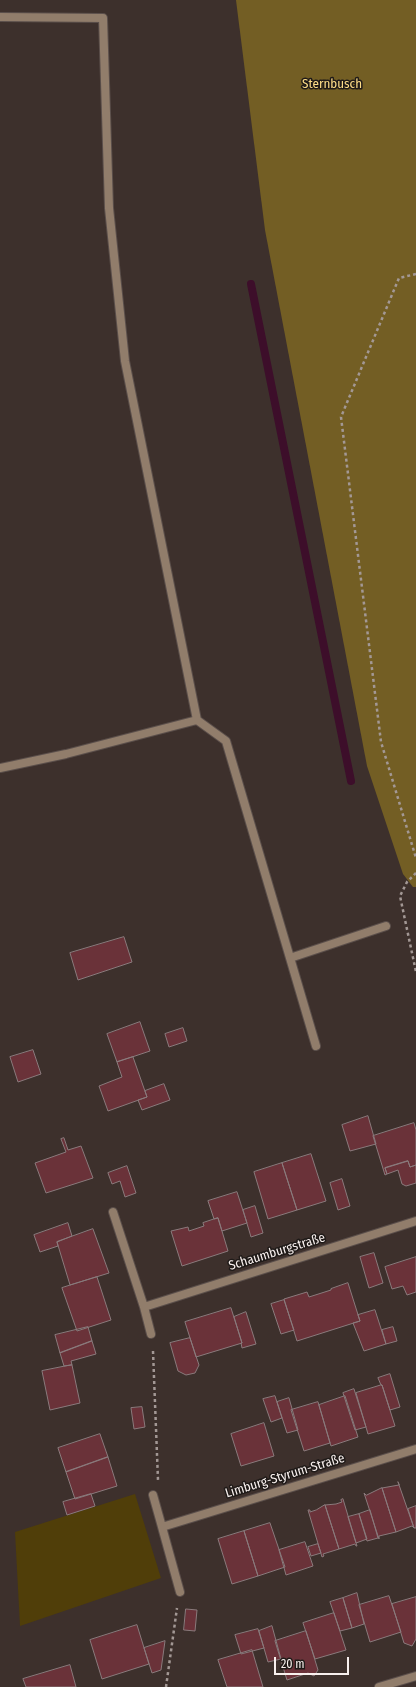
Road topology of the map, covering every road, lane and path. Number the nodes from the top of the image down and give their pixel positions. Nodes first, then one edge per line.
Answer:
1 (0, 16) edge
2 (416, 274) edge
3 (197, 720) junction
4 (0, 768) edge
5 (416, 858) edge
6 (416, 873) edge
7 (386, 926) dead end
8 (290, 958) junction
9 (416, 972) edge
10 (316, 1046) dead end
11 (113, 1212) dead end
12 (416, 1221) edge
13 (144, 1307) junction
14 (151, 1334) joint
15 (416, 1449) edge
16 (153, 1495) joint
17 (162, 1527) junction
18 (180, 1592) joint
19 (416, 1676) edge
20 (166, 1687) edge
21 (379, 1687) edge

1 - 3 street
2 - 5 path
3 - 4 street
3 - 8 street
6 - 9 path
7 - 8 street
8 - 10 street
11 - 13 street
12 - 13 street, Schaumburgstraße
13 - 14 street
14 - 16 path
15 - 17 street, Limburg-Styrum-Straße
16 - 17 street
17 - 18 street
18 - 20 path
19 - 21 street

